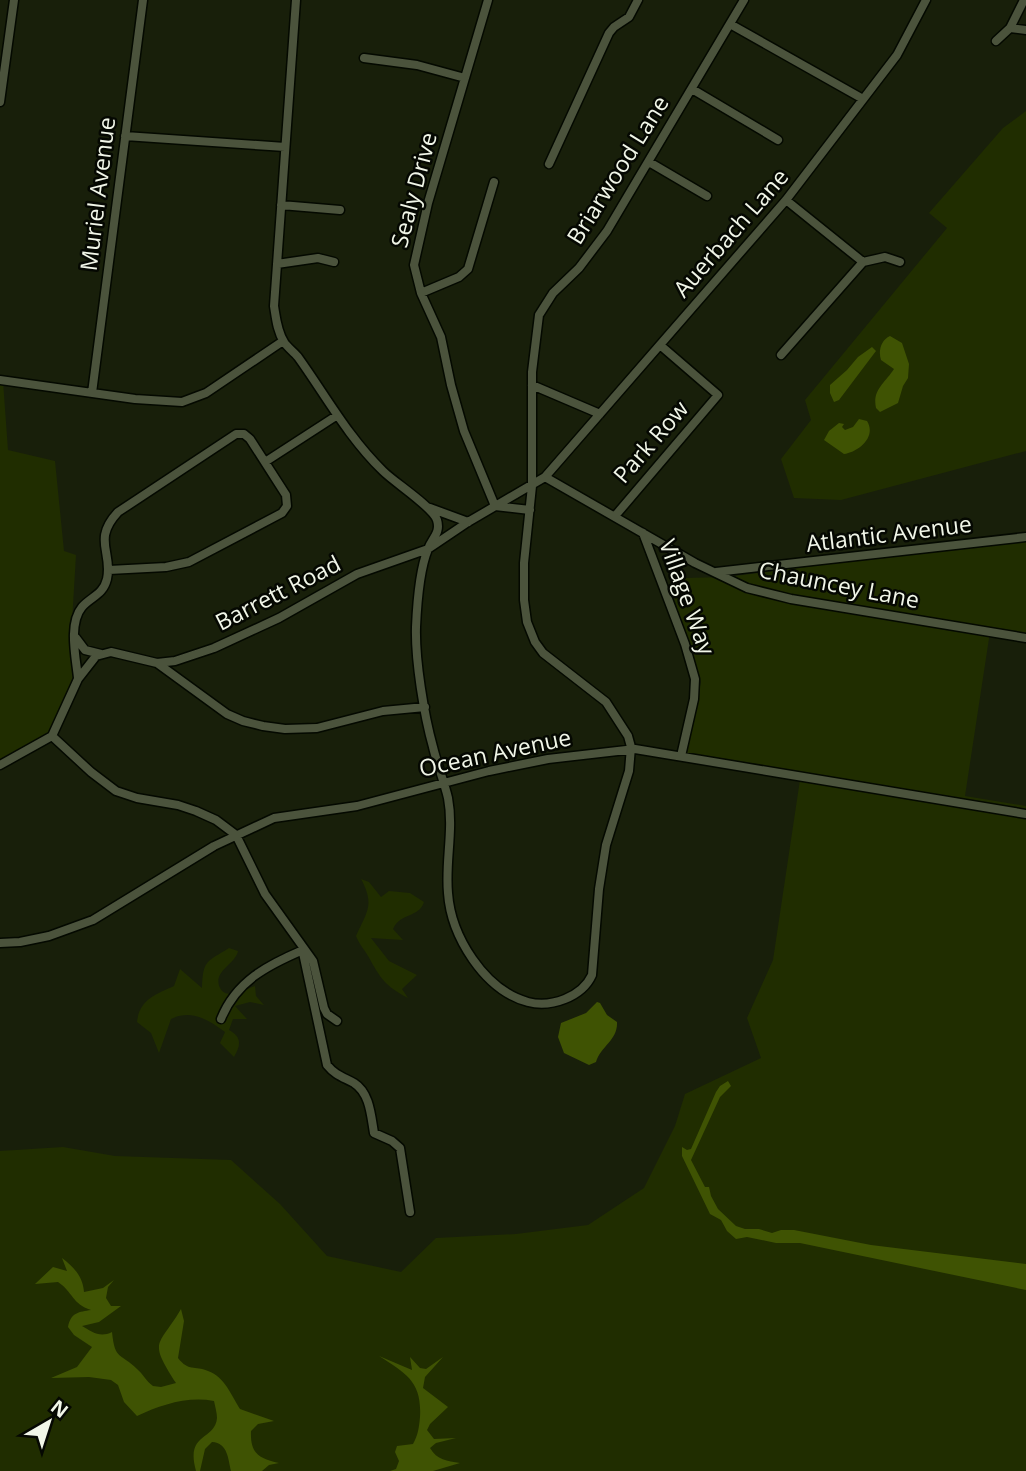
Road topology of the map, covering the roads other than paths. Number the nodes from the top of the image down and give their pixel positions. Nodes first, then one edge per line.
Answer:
1 (14, 0) edge
2 (143, 0) edge
3 (296, 0) edge
4 (488, 0) edge
5 (638, 0) edge
6 (744, 0) edge
7 (926, 0) edge
8 (1024, 0) edge
9 (730, 24) junction
10 (1010, 28) junction
11 (1026, 30) edge
12 (996, 41) dead end
13 (364, 58) dead end
14 (465, 78) junction
15 (692, 89) junction
16 (863, 99) junction
17 (0, 102) edge
18 (125, 136) junction
19 (778, 140) dead end
20 (285, 147) junction
21 (649, 162) junction
22 (549, 164) dead end
23 (494, 182) dead end
24 (707, 196) dead end
25 (786, 200) junction
26 (281, 205) junction
27 (340, 210) dead end
28 (334, 262) dead end
29 (863, 262) junction
30 (900, 262) dead end
31 (277, 264) junction
32 (421, 293) junction
33 (283, 341) junction
34 (660, 345) junction
35 (781, 355) dead end
36 (0, 380) edge
37 (532, 385) junction
38 (92, 393) junction
39 (600, 414) junction
40 (336, 416) junction
41 (265, 462) junction
42 (545, 477) junction
43 (532, 486) junction
44 (427, 506) junction
45 (495, 506) junction
46 (530, 510) junction
47 (615, 516) junction
48 (468, 522) junction
49 (643, 533) junction
50 (1026, 537) edge
51 (428, 549) junction
52 (108, 570) junction
53 (716, 572) junction
54 (75, 635) junction
55 (1026, 638) edge
56 (101, 653) junction
57 (157, 663) junction
58 (78, 679) junction
59 (425, 707) junction
60 (52, 736) junction
61 (631, 749) junction
62 (681, 756) junction
63 (0, 765) edge
64 (442, 782) junction
65 (1026, 814) edge
66 (236, 835) junction
67 (0, 943) edge
68 (303, 950) junction
69 (221, 1019) dead end
70 (337, 1021) dead end
71 (410, 1212) dead end

1 - 17 street
2 - 18 street, Muriel Avenue
3 - 20 street
4 - 14 street, Sealy Drive
5 - 22 street
6 - 9 street, Briarwood Lane
7 - 16 street, Auerbach Lane
8 - 10 street
9 - 15 street, Briarwood Lane
9 - 16 street
10 - 11 street
10 - 12 street
13 - 14 street
14 - 32 street, Sealy Drive
15 - 19 street
15 - 21 street, Briarwood Lane
16 - 25 street, Auerbach Lane
18 - 20 street
18 - 38 street, Muriel Avenue
20 - 26 street
21 - 24 street
21 - 37 street, Briarwood Lane
23 - 32 street
25 - 29 street
25 - 34 street, Auerbach Lane
26 - 27 street
26 - 31 street
28 - 31 street
29 - 30 street
29 - 35 street
31 - 33 street
32 - 45 street, Sealy Drive
33 - 38 street
33 - 40 street
34 - 39 street, Auerbach Lane
34 - 47 street, Park Row
36 - 38 street
37 - 39 street
37 - 43 street, Briarwood Lane
39 - 42 street, Auerbach Lane
40 - 41 street
40 - 44 street
41 - 52 street
41 - 52 street
42 - 43 street
42 - 47 street, Chauncey Lane
43 - 45 street, Barrett Road
43 - 46 street, Briarwood Lane
44 - 48 street
44 - 51 street
45 - 46 street
45 - 48 street, Barrett Road
46 - 61 street, Briarwood Lane
47 - 49 street, Chauncey Lane
48 - 51 street, Barrett Road
49 - 53 street, Chauncey Lane
49 - 62 street, Village Way
50 - 53 street, Atlantic Avenue
51 - 57 street, Barrett Road
51 - 59 street
52 - 54 street
53 - 55 street, Chauncey Lane
54 - 56 street
54 - 58 street
56 - 57 street, Barrett Road
56 - 58 street
57 - 59 street
58 - 60 street
59 - 64 street
60 - 63 street
60 - 66 street
61 - 62 street, Ocean Avenue
61 - 64 street, Ocean Avenue
61 - 64 street
62 - 65 street, Ocean Avenue
64 - 66 street, Ocean Avenue
66 - 67 street, Ocean Avenue
66 - 68 street
68 - 69 street
68 - 70 street
68 - 71 street

